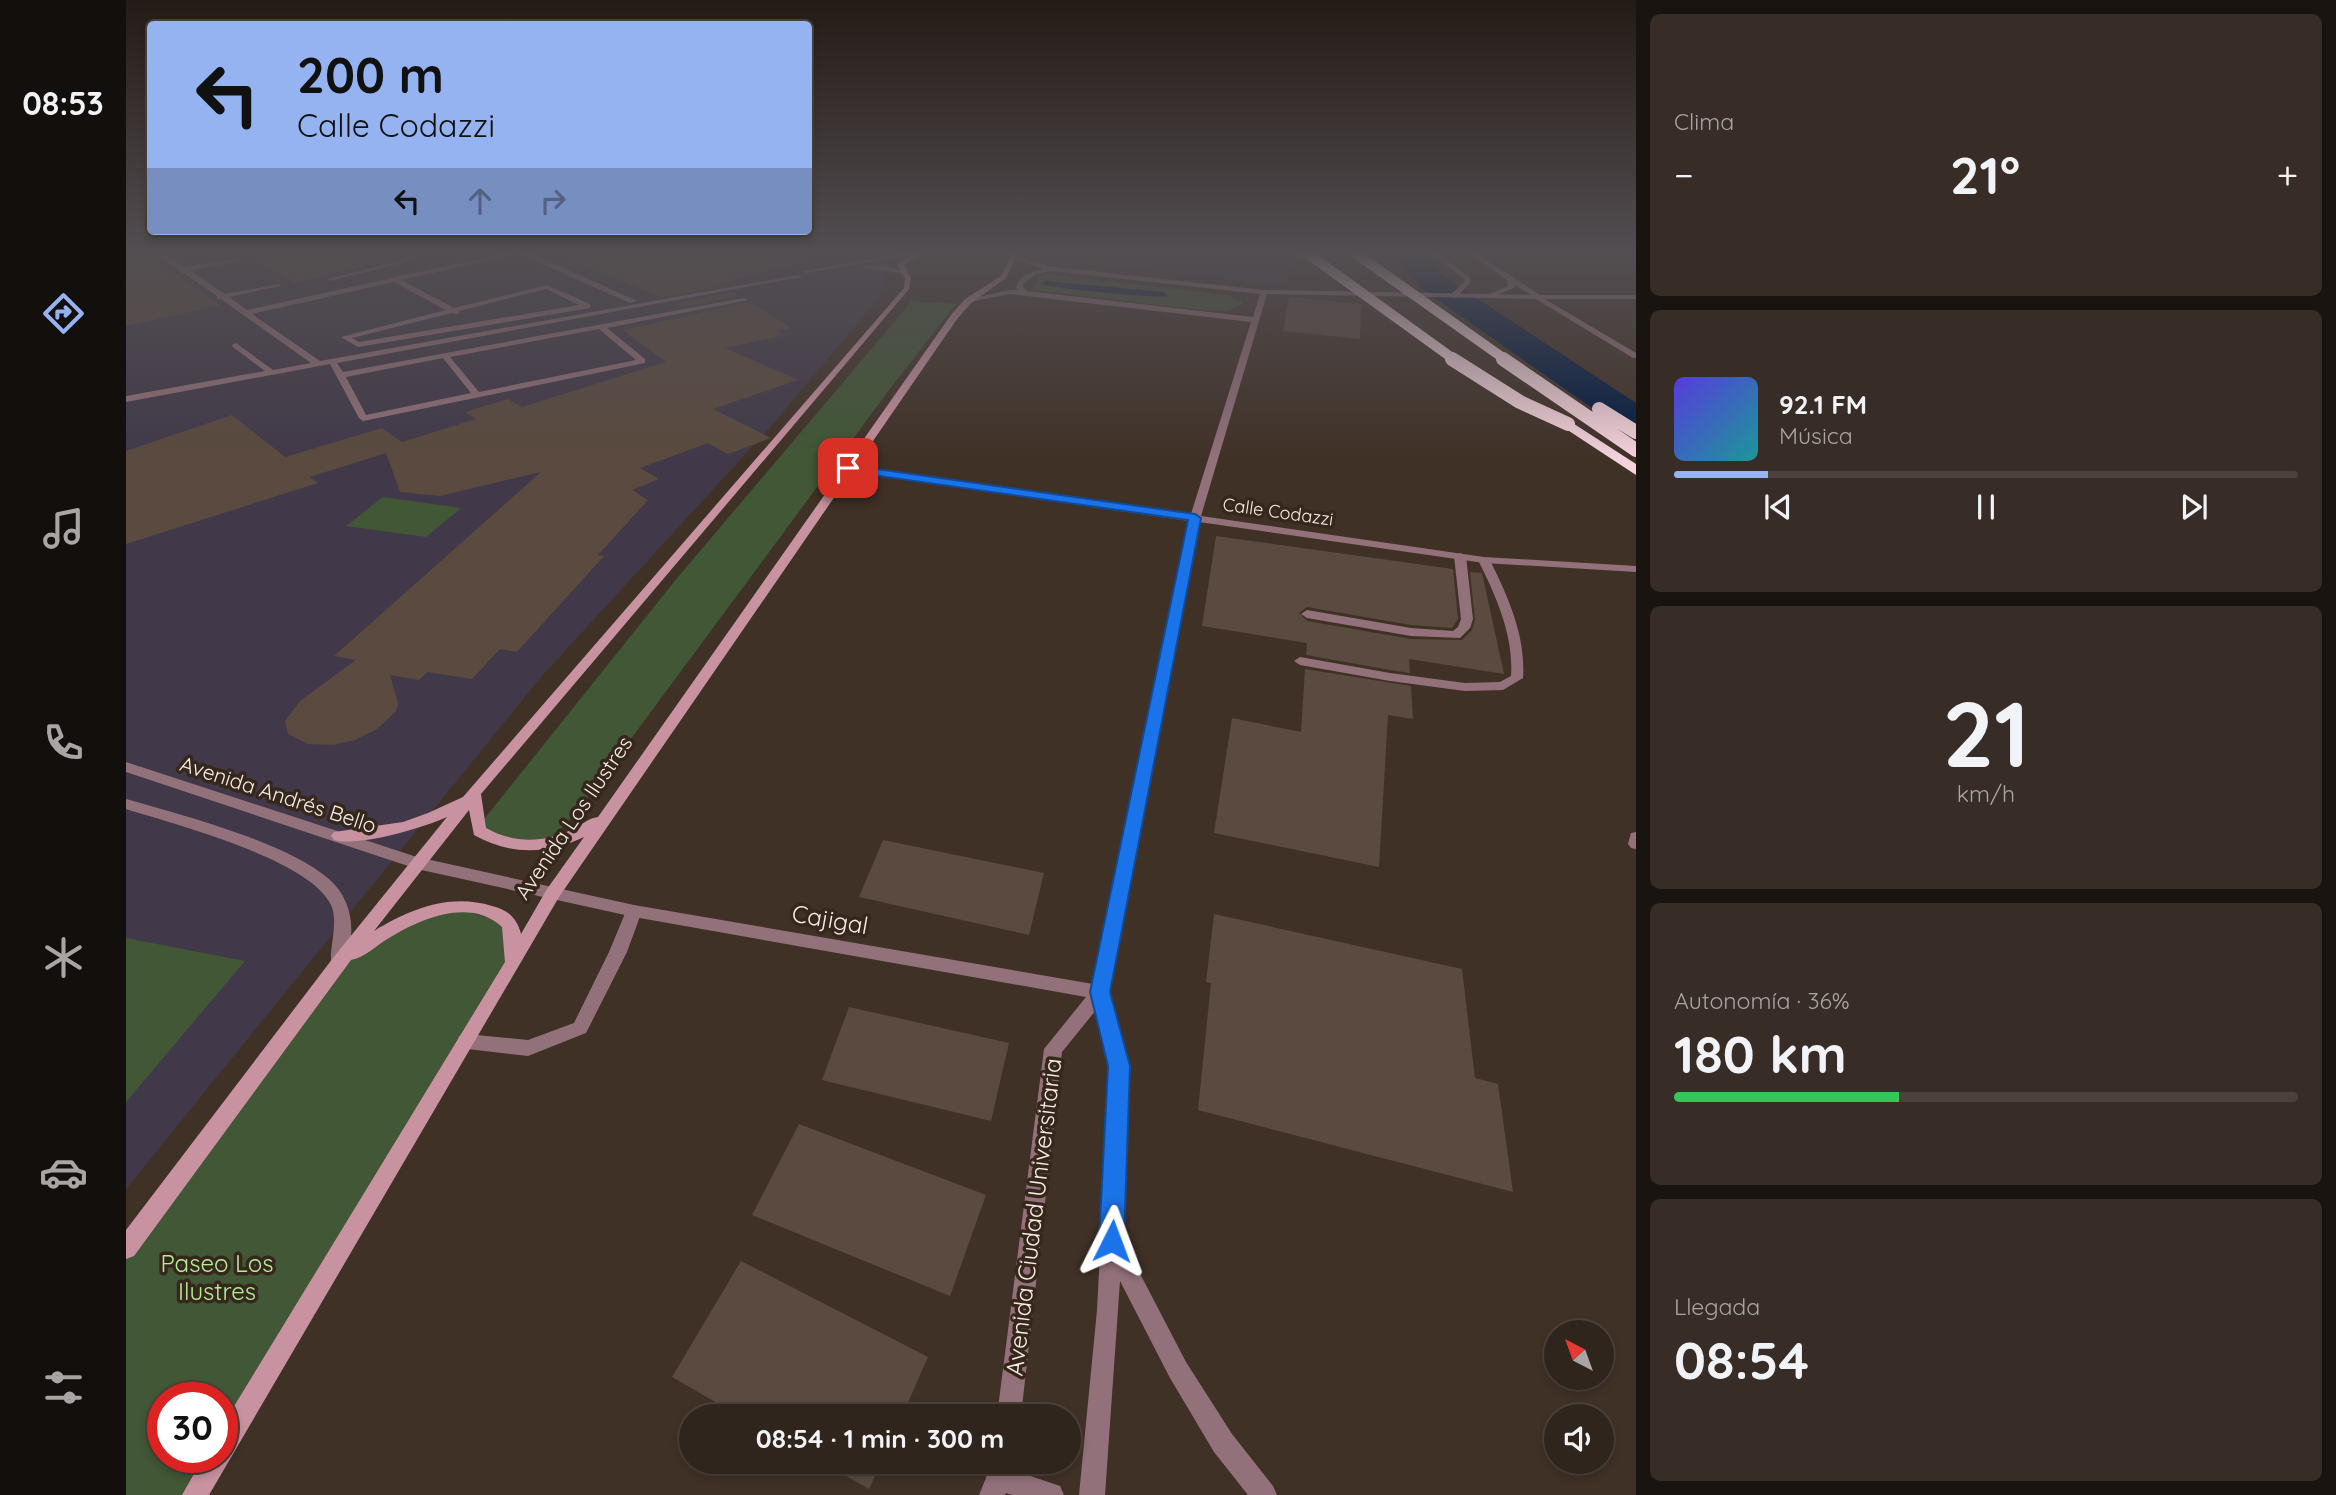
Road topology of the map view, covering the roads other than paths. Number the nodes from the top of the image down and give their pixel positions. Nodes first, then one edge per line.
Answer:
1 (1257, 320) edge
2 (255, 321) edge
3 (411, 321) edge
4 (474, 321) edge
5 (499, 321) edge
6 (537, 321) edge
7 (555, 321) edge
8 (634, 321) edge
9 (879, 321) edge
10 (951, 321) edge
11 (1399, 321) edge
12 (1422, 321) edge
13 (1449, 321) edge
14 (1473, 321) edge
15 (1577, 321) edge
16 (480, 324) junction
17 (601, 327) junction
18 (236, 345) dead end
19 (444, 356) junction
20 (1636, 356) edge
21 (333, 363) junction
22 (318, 364) junction
23 (271, 372) junction
24 (341, 375) junction
25 (477, 395) junction
26 (126, 397) edge
27 (1568, 424) junction
28 (1636, 432) edge
29 (1636, 450) edge
30 (848, 468) junction
31 (1636, 471) edge
32 (1195, 518) junction
33 (1460, 556) junction
34 (1484, 560) junction
35 (1636, 569) edge
36 (1307, 614) dead end
37 (1300, 661) dead end
38 (126, 767) edge
39 (474, 793) junction
40 (616, 800) junction
41 (126, 804) edge
42 (339, 836) junction
43 (1636, 837) edge
44 (1636, 844) edge
45 (417, 863) junction
46 (553, 892) junction
47 (634, 911) junction
48 (339, 963) junction
49 (512, 965) junction
50 (1100, 992) junction
51 (466, 1042) junction
52 (1112, 1241) junction
53 (126, 1248) edge
54 (1010, 1404) edge
55 (238, 1423) edge
56 (208, 1473) edge
57 (998, 1478) edge
58 (195, 1495) edge
59 (1051, 1495) edge
60 (1092, 1495) edge
61 (1264, 1495) edge

1 - 32 street, Avenida Ciudad Universitaria
2 - 22 street
3 - 16 street
4 - 16 street
5 - 16 street
6 - 21 street
7 - 21 street
8 - 17 street
9 - 39 main road
10 - 30 main road, Avenida Los Ilustres
11 - 27 highway, bridge
12 - 27 highway, bridge
13 - 29 highway, bridge
14 - 28 highway, bridge
15 - 20 street
17 - 19 street
17 - 25 street
18 - 23 street
19 - 24 street
19 - 25 street
21 - 22 street
21 - 24 street
21 - 26 street
22 - 23 street
23 - 26 street
24 - 25 street
27 - 31 highway
30 - 32 street, Calle Codazzi
30 - 40 main road, Avenida Los Ilustres
32 - 33 street, Calle Codazzi
32 - 50 street, Avenida Ciudad Universitaria
33 - 34 street, Calle Codazzi
33 - 36 street
34 - 35 street, Calle Codazzi
34 - 37 street
38 - 42 street, Avenida Andrés Bello
39 - 40 main road
39 - 42 main road
39 - 45 main road
40 - 46 main road, Avenida Los Ilustres
41 - 48 street
42 - 45 street, Avenida Andrés Bello
43 - 44 street
45 - 46 street, Avenida Andrés Bello
45 - 48 main road
46 - 47 street, Cajigal
46 - 49 main road, Avenida Los Ilustres
47 - 50 street, Cajigal
47 - 51 street
48 - 49 main road
48 - 53 main road
49 - 51 main road, Avenida Los Ilustres
50 - 52 street, Avenida Ciudad Universitaria
50 - 54 street, Avenida Ciudad Universitaria
51 - 55 main road, Avenida Los Ilustres
52 - 60 street, Avenida Ciudad Universitaria
52 - 61 street
56 - 58 main road
57 - 59 street

